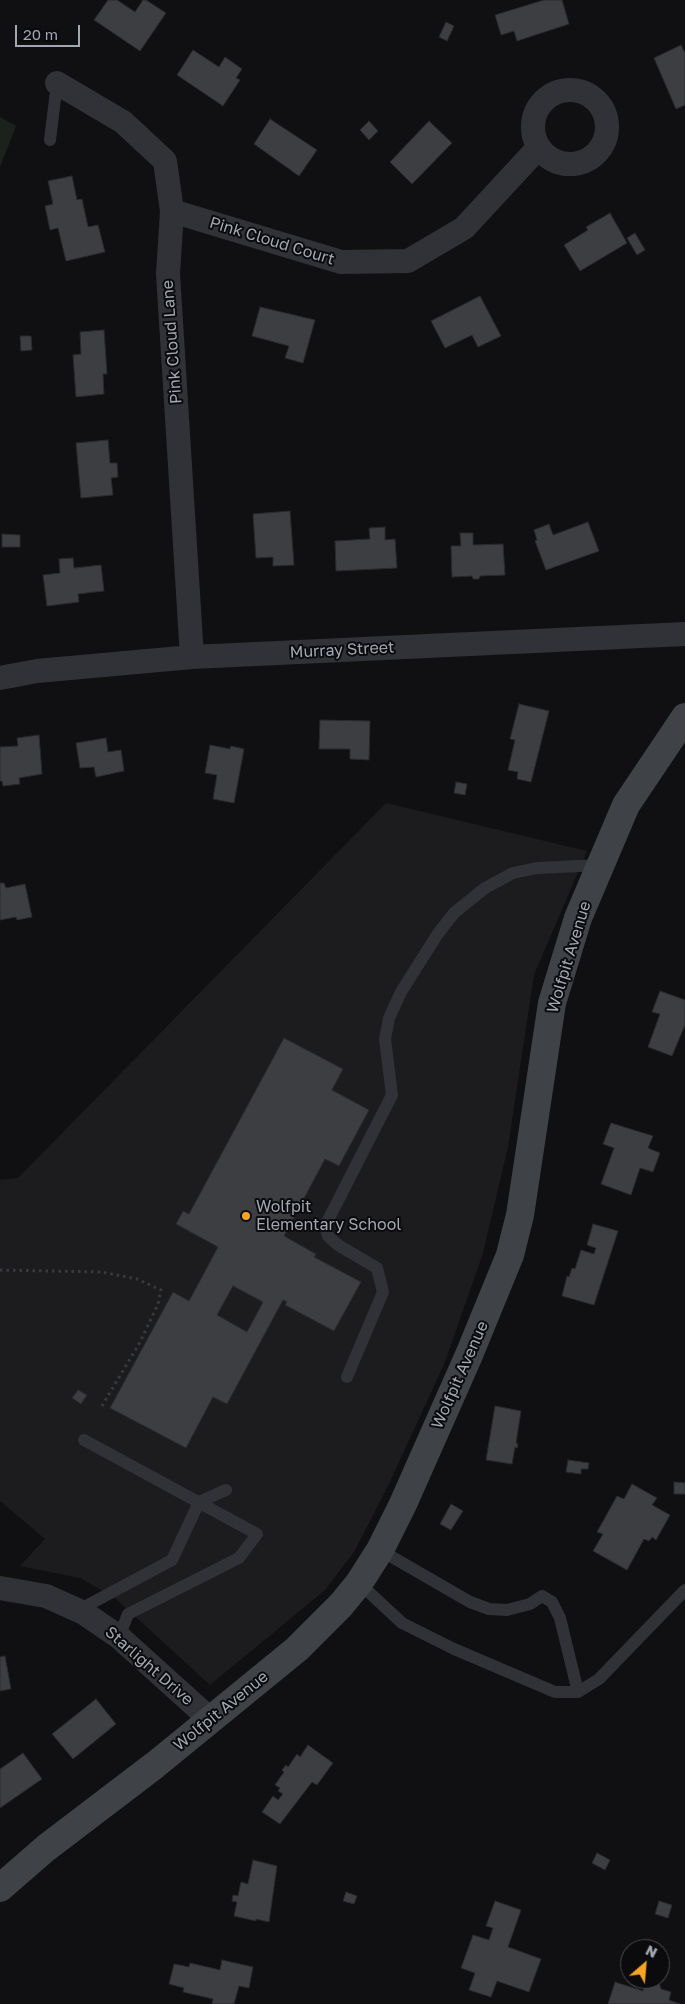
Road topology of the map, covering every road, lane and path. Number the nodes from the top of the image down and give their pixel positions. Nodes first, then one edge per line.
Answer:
1 (57, 83) joint
2 (50, 140) dead end
3 (539, 148) dead end
4 (172, 211) junction
5 (685, 634) edge
6 (192, 656) junction
7 (0, 678) edge
8 (685, 717) edge
9 (600, 865) junction
10 (0, 1270) edge
11 (347, 1376) dead end
12 (102, 1406) dead end
13 (84, 1440) dead end
14 (226, 1490) dead end
15 (199, 1502) junction
16 (380, 1550) junction
17 (358, 1583) junction
18 (0, 1588) edge
19 (685, 1590) edge
20 (84, 1613) junction
21 (119, 1637) junction
22 (578, 1692) junction
23 (211, 1720) junction
24 (0, 1888) edge

1 - 2 lane
1 - 4 street, Pink Cloud Lane
3 - 4 street, Pink Cloud Court
4 - 6 street, Pink Cloud Lane
5 - 6 street, Murray Street
6 - 7 street, Murray Street
8 - 9 street, Wolfpit Avenue
9 - 11 lane
9 - 16 street, Wolfpit Avenue
10 - 12 path
13 - 15 lane
14 - 15 lane
15 - 20 lane
15 - 21 lane
16 - 17 street, Wolfpit Avenue
16 - 22 lane
17 - 22 lane
17 - 23 street, Wolfpit Avenue
18 - 20 street, Starlight Drive
19 - 22 lane
20 - 21 street, Starlight Drive
21 - 23 street, Starlight Drive
23 - 24 street, Wolfpit Avenue

